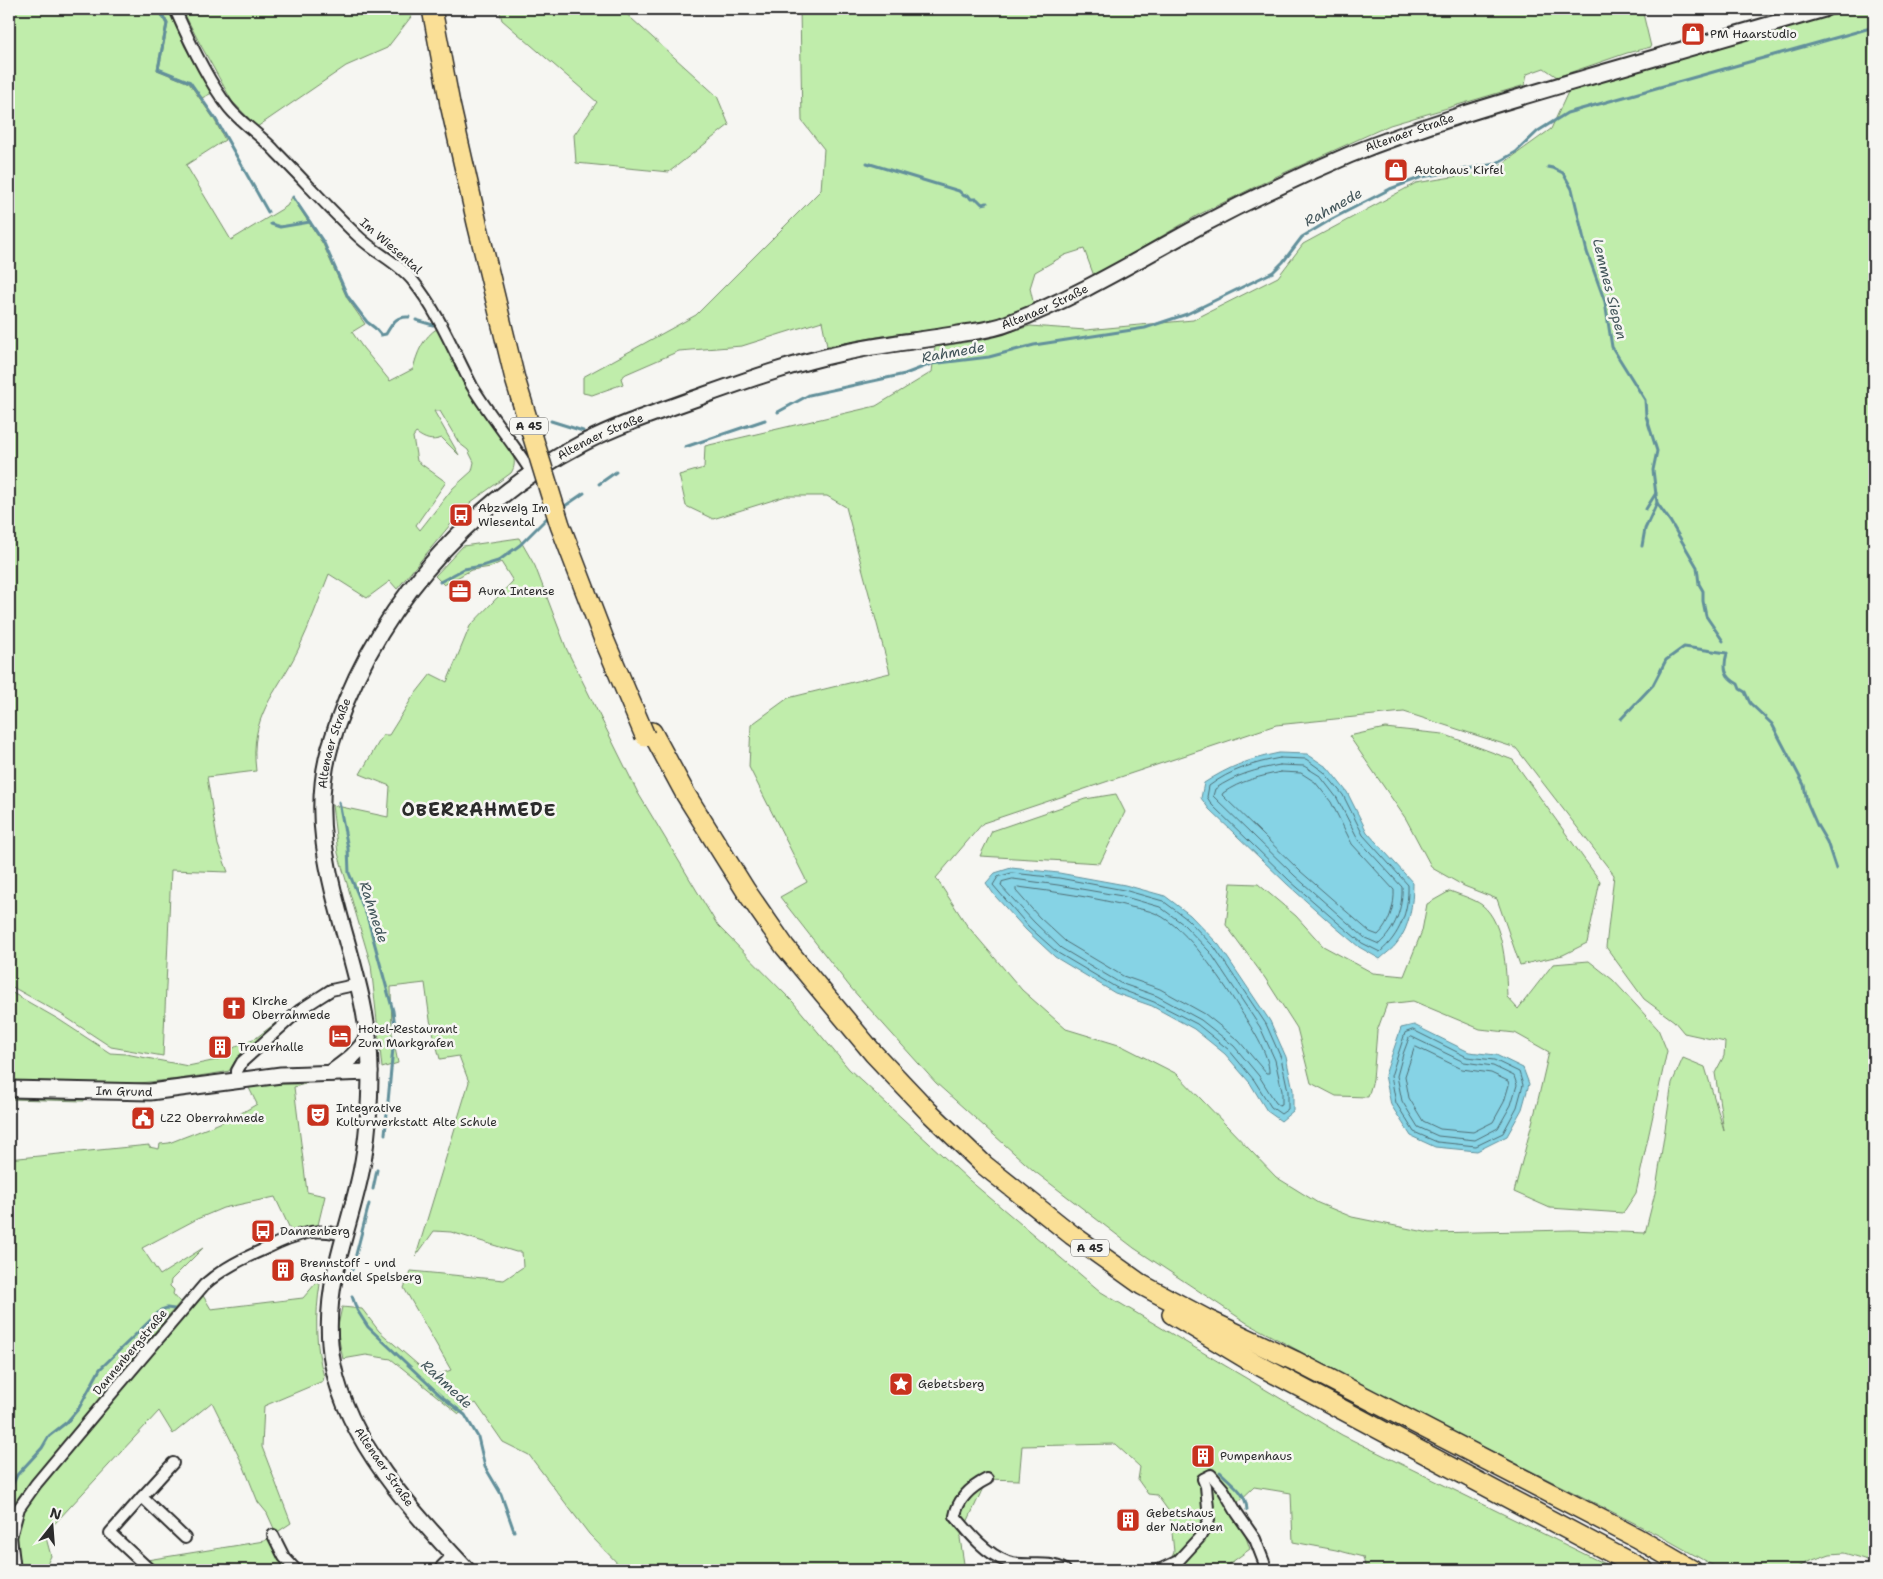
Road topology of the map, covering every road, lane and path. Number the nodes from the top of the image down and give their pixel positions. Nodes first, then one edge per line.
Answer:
1 (175, 9) edge
2 (432, 9) edge
3 (442, 9) edge
4 (1824, 9) edge
5 (456, 103) junction
6 (532, 473) junction
7 (649, 734) junction
8 (358, 984) junction
9 (368, 1037) junction
10 (370, 1072) junction
11 (330, 1073) junction
12 (237, 1080) junction
13 (9, 1088) edge
14 (346, 1235) junction
15 (173, 1463) dead end
16 (987, 1479) dead end
17 (142, 1497) junction
18 (273, 1535) dead end
19 (186, 1538) dead end
20 (454, 1556) junction
21 (15, 1570) edge
22 (150, 1570) edge
23 (296, 1570) edge
24 (440, 1570) edge
25 (467, 1570) edge
26 (1065, 1570) edge
27 (1159, 1570) edge
28 (1267, 1570) edge
29 (1644, 1570) edge
30 (1692, 1570) edge

1 - 6 street, Im Wiesental
2 - 5 highway, A 45
3 - 5 highway, A 45
4 - 6 main road, Altenaer Straße
5 - 7 highway, A 45, bridge
6 - 8 main road, Altenaer Straße
7 - 29 highway, A 45
7 - 30 highway, A 45
8 - 9 main road, Altenaer Straße
8 - 12 street
9 - 10 main road, Altenaer Straße
9 - 11 main road
10 - 11 main road, Im Grund
10 - 14 main road, Altenaer Straße
11 - 12 main road, Im Grund
12 - 13 main road, Im Grund
14 - 20 main road, Altenaer Straße
14 - 21 street, Dannenbergstraße
15 - 17 street
16 - 26 street
17 - 19 street
17 - 22 street
18 - 23 street
20 - 24 street
20 - 25 main road, Altenaer Straße
27 - 28 street

